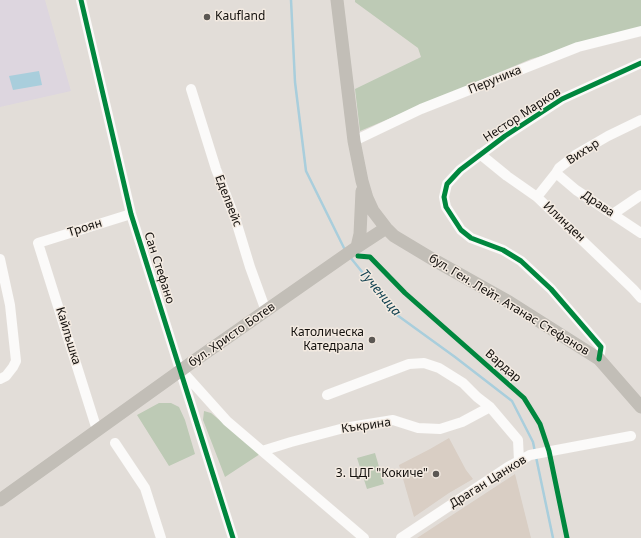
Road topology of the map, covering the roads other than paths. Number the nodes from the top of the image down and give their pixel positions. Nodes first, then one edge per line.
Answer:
1 (81, 0) edge
2 (337, 0) edge
3 (641, 31) edge
4 (641, 63) edge
5 (191, 89) dead end
6 (641, 120) edge
7 (354, 141) junction
8 (480, 154) junction
9 (556, 173) junction
10 (362, 181) junction
11 (641, 195) edge
12 (537, 197) junction
13 (131, 214) junction
14 (613, 214) junction
15 (386, 228) junction
16 (641, 233) edge
17 (38, 243) joint
18 (354, 248) junction
19 (0, 259) edge
20 (641, 298) edge
21 (266, 311) junction
22 (599, 359) junction
23 (181, 371) junction
24 (0, 379) edge
25 (327, 395) dead end
26 (490, 407) junction
27 (641, 407) edge
28 (97, 430) junction
29 (631, 436) dead end
30 (115, 443) dead end
31 (262, 451) junction
32 (520, 461) junction
33 (0, 500) edge
34 (161, 538) edge
35 (233, 538) edge
36 (364, 538) edge
37 (401, 538) edge

1 - 13 street, Сан Стефано
2 - 7 main road
3 - 7 street, Перуника
4 - 8 street, Нестор Марков
5 - 21 street, Еделвейс
6 - 9 street, Вихър
7 - 10 main road
8 - 12 street, Илинден
8 - 22 street, Нестор Марков
9 - 12 street, Вихър
9 - 14 street, Драва
10 - 15 main road, бул. Ген. Лейт. Атанас Стефанов
10 - 18 main road
11 - 14 street
12 - 20 street, Илинден
13 - 17 street, Троян
13 - 23 street, Сан Стефано
14 - 16 street, Драва
15 - 18 main road, бул. Христо Ботев
15 - 22 main road, бул. Ген. Лейт. Атанас Стефанов
17 - 28 street, Кайлъшка
18 - 21 main road, бул. Христо Ботев
19 - 24 street
21 - 23 main road, бул. Христо Ботев
22 - 27 main road, бул. Ген. Лейт. Атанас Стефанов
23 - 28 main road, бул. Христо Ботев
23 - 31 street
23 - 35 street, Сан Стефано
25 - 26 street
26 - 31 street, Къкрина
26 - 32 street
28 - 33 main road, бул. Христо Ботев
29 - 32 street, Драган Цанков
30 - 34 street
31 - 36 street
32 - 37 street, Драган Цанков

